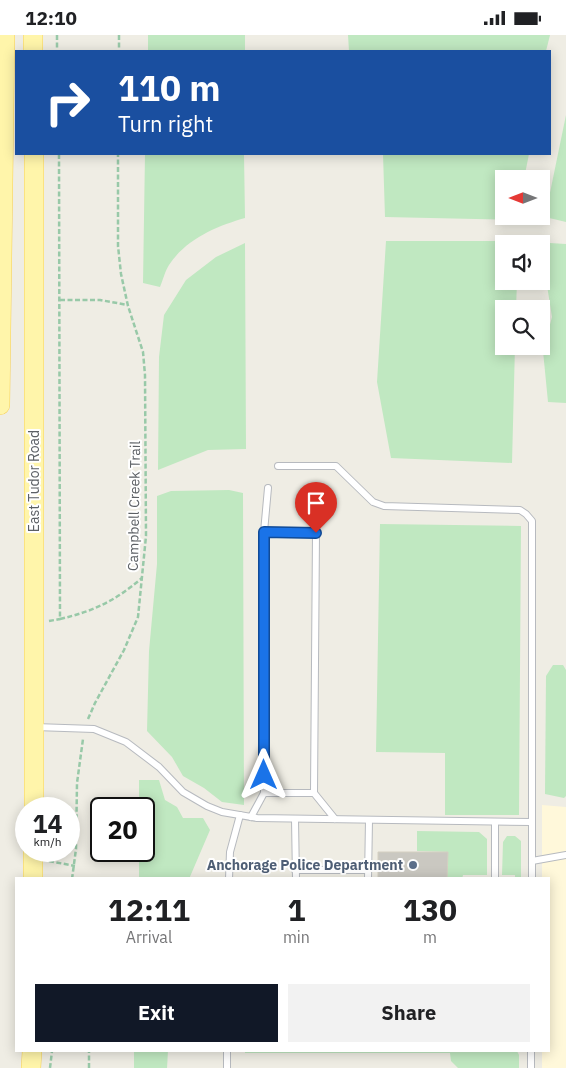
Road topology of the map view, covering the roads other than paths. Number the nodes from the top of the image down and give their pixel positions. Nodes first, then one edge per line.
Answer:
1 (5, 35) edge
2 (33, 35) edge
3 (34, 50) edge
4 (34, 155) edge
5 (0, 405) edge
6 (278, 466) dead end
7 (268, 488) dead end
8 (264, 532) junction
9 (34, 727) junction
10 (264, 793) junction
11 (314, 793) junction
12 (34, 797) edge
13 (240, 815) junction
14 (251, 817) junction
15 (295, 819) junction
16 (335, 819) junction
17 (369, 820) junction
18 (494, 822) junction
19 (531, 823) junction
20 (566, 855) edge
21 (532, 861) junction
22 (39, 862) edge
23 (296, 870) junction
24 (368, 870) junction
25 (34, 877) edge
26 (229, 877) edge
27 (296, 877) edge
28 (368, 877) edge
29 (494, 877) edge
30 (532, 877) edge
31 (32, 1052) edge
32 (227, 1052) edge
33 (531, 1052) edge
34 (31, 1068) edge
35 (227, 1068) edge
36 (531, 1068) edge

1 - 5 main road
2 - 3 main road
4 - 9 main road, East Tudor Road
6 - 19 lane
7 - 8 lane
8 - 10 lane
8 - 11 lane
9 - 12 main road, East Tudor Road
9 - 13 lane
10 - 11 lane
10 - 14 lane
11 - 16 lane
13 - 14 lane
13 - 26 lane
14 - 15 lane
15 - 16 lane
15 - 23 lane
16 - 17 lane
17 - 18 lane
17 - 24 lane
18 - 19 lane
18 - 29 lane
19 - 21 lane
20 - 21 lane
21 - 30 lane
22 - 25 main road
23 - 24 lane
23 - 27 lane
24 - 28 lane
31 - 34 main road
32 - 35 lane
33 - 36 lane

